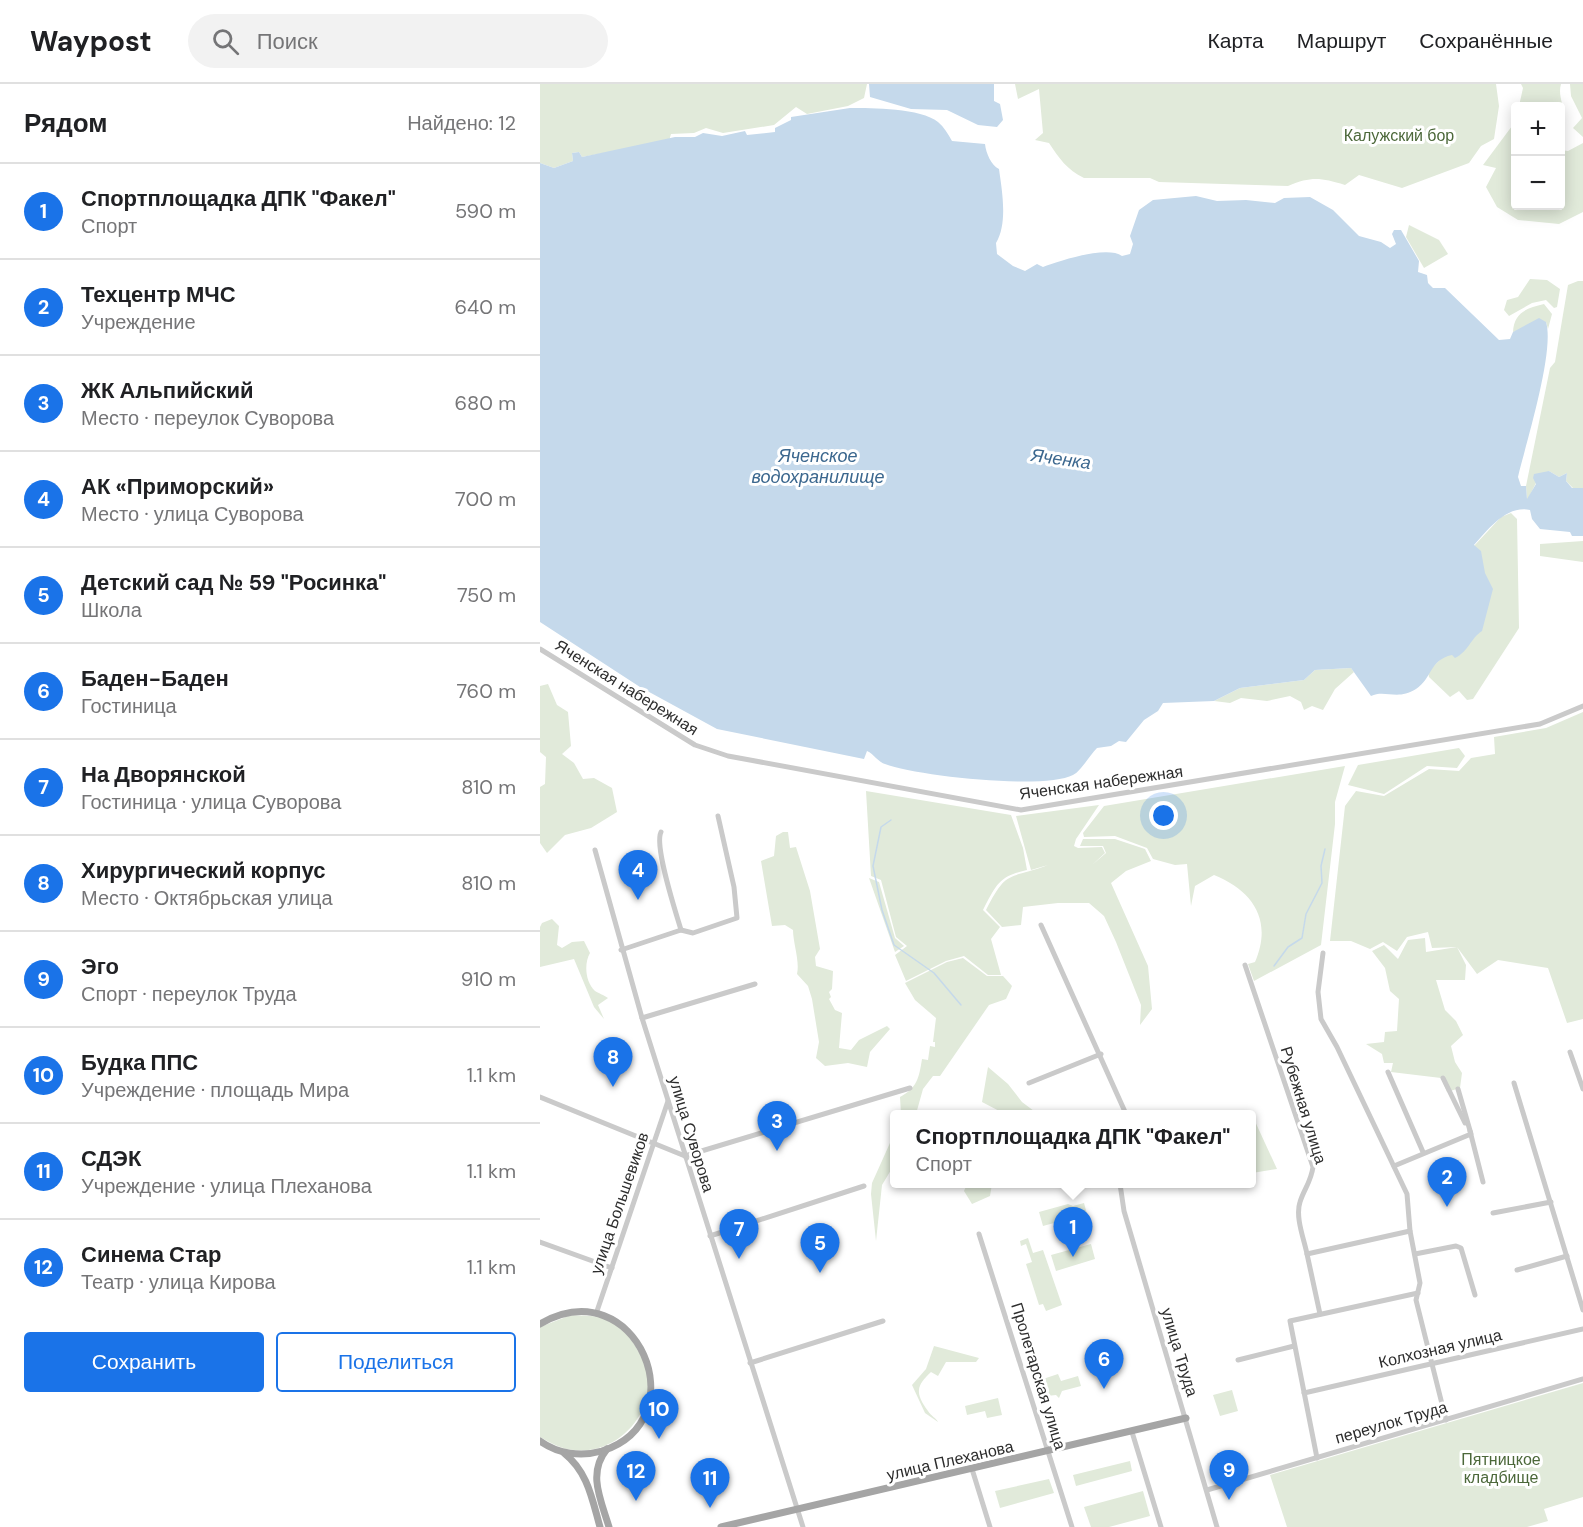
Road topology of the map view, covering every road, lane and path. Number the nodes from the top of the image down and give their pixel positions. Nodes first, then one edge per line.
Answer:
1 (540, 649) edge
2 (1583, 706) edge
3 (718, 816) dead end
4 (661, 832) dead end
5 (595, 850) dead end
6 (1041, 925) dead end
7 (681, 930) junction
8 (621, 950) junction
9 (1323, 953) dead end
10 (1245, 965) dead end
11 (755, 984) dead end
12 (642, 1018) junction
13 (1570, 1052) dead end
14 (1101, 1054) junction
15 (1388, 1072) dead end
16 (1443, 1078) dead end
17 (1029, 1083) dead end
18 (1514, 1083) dead end
19 (910, 1088) dead end
20 (1458, 1089) dead end
21 (1583, 1089) edge
22 (540, 1097) edge
23 (668, 1101) junction
24 (1125, 1110) edge
25 (1471, 1134) junction
26 (654, 1143) junction
27 (1424, 1152) junction
28 (685, 1156) junction
29 (1394, 1166) junction
30 (1483, 1182) dead end
31 (864, 1186) dead end
32 (1121, 1188) edge
33 (1551, 1202) junction
34 (1493, 1213) dead end
35 (1410, 1231) junction
36 (979, 1234) dead end
37 (710, 1236) junction
38 (540, 1242) edge
39 (1307, 1254) junction
40 (1415, 1254) junction
41 (1567, 1256) junction
42 (612, 1268) junction
43 (1517, 1270) dead end
44 (1418, 1293) junction
45 (1474, 1295) dead end
46 (1583, 1310) edge
47 (596, 1314) junction
48 (1320, 1314) junction
49 (883, 1321) dead end
50 (540, 1324) edge
51 (1583, 1329) edge
52 (1294, 1346) junction
53 (1238, 1360) dead end
54 (750, 1363) junction
55 (1432, 1364) junction
56 (1583, 1379) edge
57 (1304, 1393) junction
58 (1186, 1418) junction
59 (1446, 1420) junction
60 (1132, 1432) junction
61 (540, 1441) edge
62 (607, 1449) junction
63 (1048, 1451) junction
64 (562, 1452) junction
65 (1317, 1458) junction
66 (972, 1468) junction
67 (1207, 1490) junction
68 (797, 1508) junction
69 (600, 1527) edge
70 (609, 1527) edge
71 (721, 1527) edge
72 (802, 1527) edge
73 (990, 1527) edge
74 (1072, 1527) edge
75 (1161, 1527) edge
76 (1217, 1527) edge

1 - 2 street, Яченская набережная
3 - 7 street
4 - 7 street
5 - 8 street, улица Суворова
6 - 14 street
7 - 8 street
8 - 12 street, улица Суворова
9 - 29 street
10 - 39 street, Рубежная улица
11 - 12 street
12 - 23 street, улица Суворова
13 - 21 street
14 - 17 street
14 - 24 street
15 - 27 street
16 - 25 street
18 - 33 street
19 - 28 street
20 - 25 street
22 - 26 street
23 - 26 street, улица Большевиков
23 - 28 street, улица Суворова
25 - 27 street
25 - 30 street
26 - 28 street
26 - 42 street, улица Большевиков
27 - 29 street
28 - 37 street, улица Суворова
29 - 35 street
31 - 37 street
32 - 58 street, улица Труда
33 - 34 street
33 - 41 street
35 - 39 street
35 - 40 street
36 - 63 street, Пролетарская улица
37 - 54 street, улица Суворова
38 - 42 street
39 - 48 street, Рубежная улица
40 - 44 street
40 - 45 street
41 - 43 street
41 - 46 street
42 - 47 street, улица Большевиков
44 - 48 street
44 - 55 street
47 - 50 main road
47 - 62 main road
48 - 52 street
49 - 54 street
51 - 55 street, Колхозная улица
52 - 53 street
52 - 57 street
54 - 68 street, улица Суворова
55 - 57 street, Колхозная улица
55 - 59 street
56 - 59 street, переулок Труда
57 - 65 street
58 - 60 main road, улица Плеханова
58 - 67 street, улица Труда
59 - 65 street, переулок Труда
60 - 63 main road, улица Плеханова
60 - 75 street
61 - 64 main road
62 - 64 main road
62 - 70 main road
63 - 66 main road, улица Плеханова
63 - 74 street, Пролетарская улица
64 - 69 main road
65 - 67 street, переулок Труда
66 - 68 main road, улица Плеханова
66 - 73 street
67 - 76 street, улица Труда
68 - 71 main road, улица Плеханова
68 - 72 street, улица Суворова

